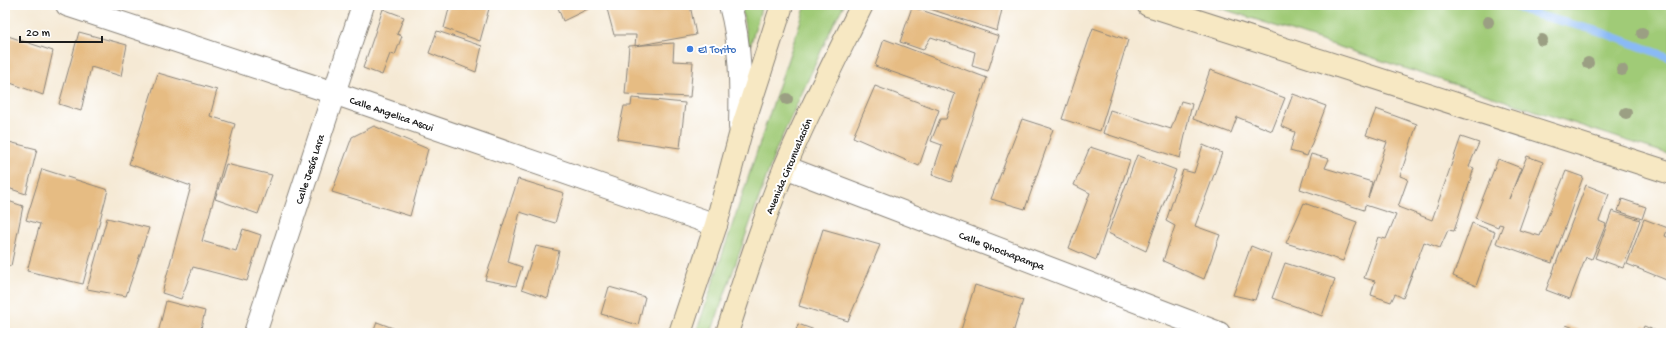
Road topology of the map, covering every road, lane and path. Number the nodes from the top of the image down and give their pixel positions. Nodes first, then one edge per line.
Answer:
1 (67, 5) edge
2 (363, 5) edge
3 (730, 5) edge
4 (782, 5) edge
5 (862, 5) edge
6 (1148, 5) edge
7 (334, 93) junction
8 (740, 135) junction
9 (785, 167) junction
10 (1671, 173) edge
11 (716, 225) junction
12 (255, 333) edge
13 (680, 333) edge
14 (727, 333) edge
15 (1219, 333) edge

1 - 7 street, Calle Angelica Ascui
2 - 7 street, Calle Jesús Lara
3 - 8 street
4 - 8 main road
5 - 9 main road, Avenida Circunvalación
6 - 10 main road
7 - 11 street, Calle Angelica Ascui
7 - 12 street, Calle Jesús Lara
8 - 11 main road
9 - 14 main road, Avenida Circunvalación
9 - 15 street, Calle Qhochapampa
11 - 13 main road

